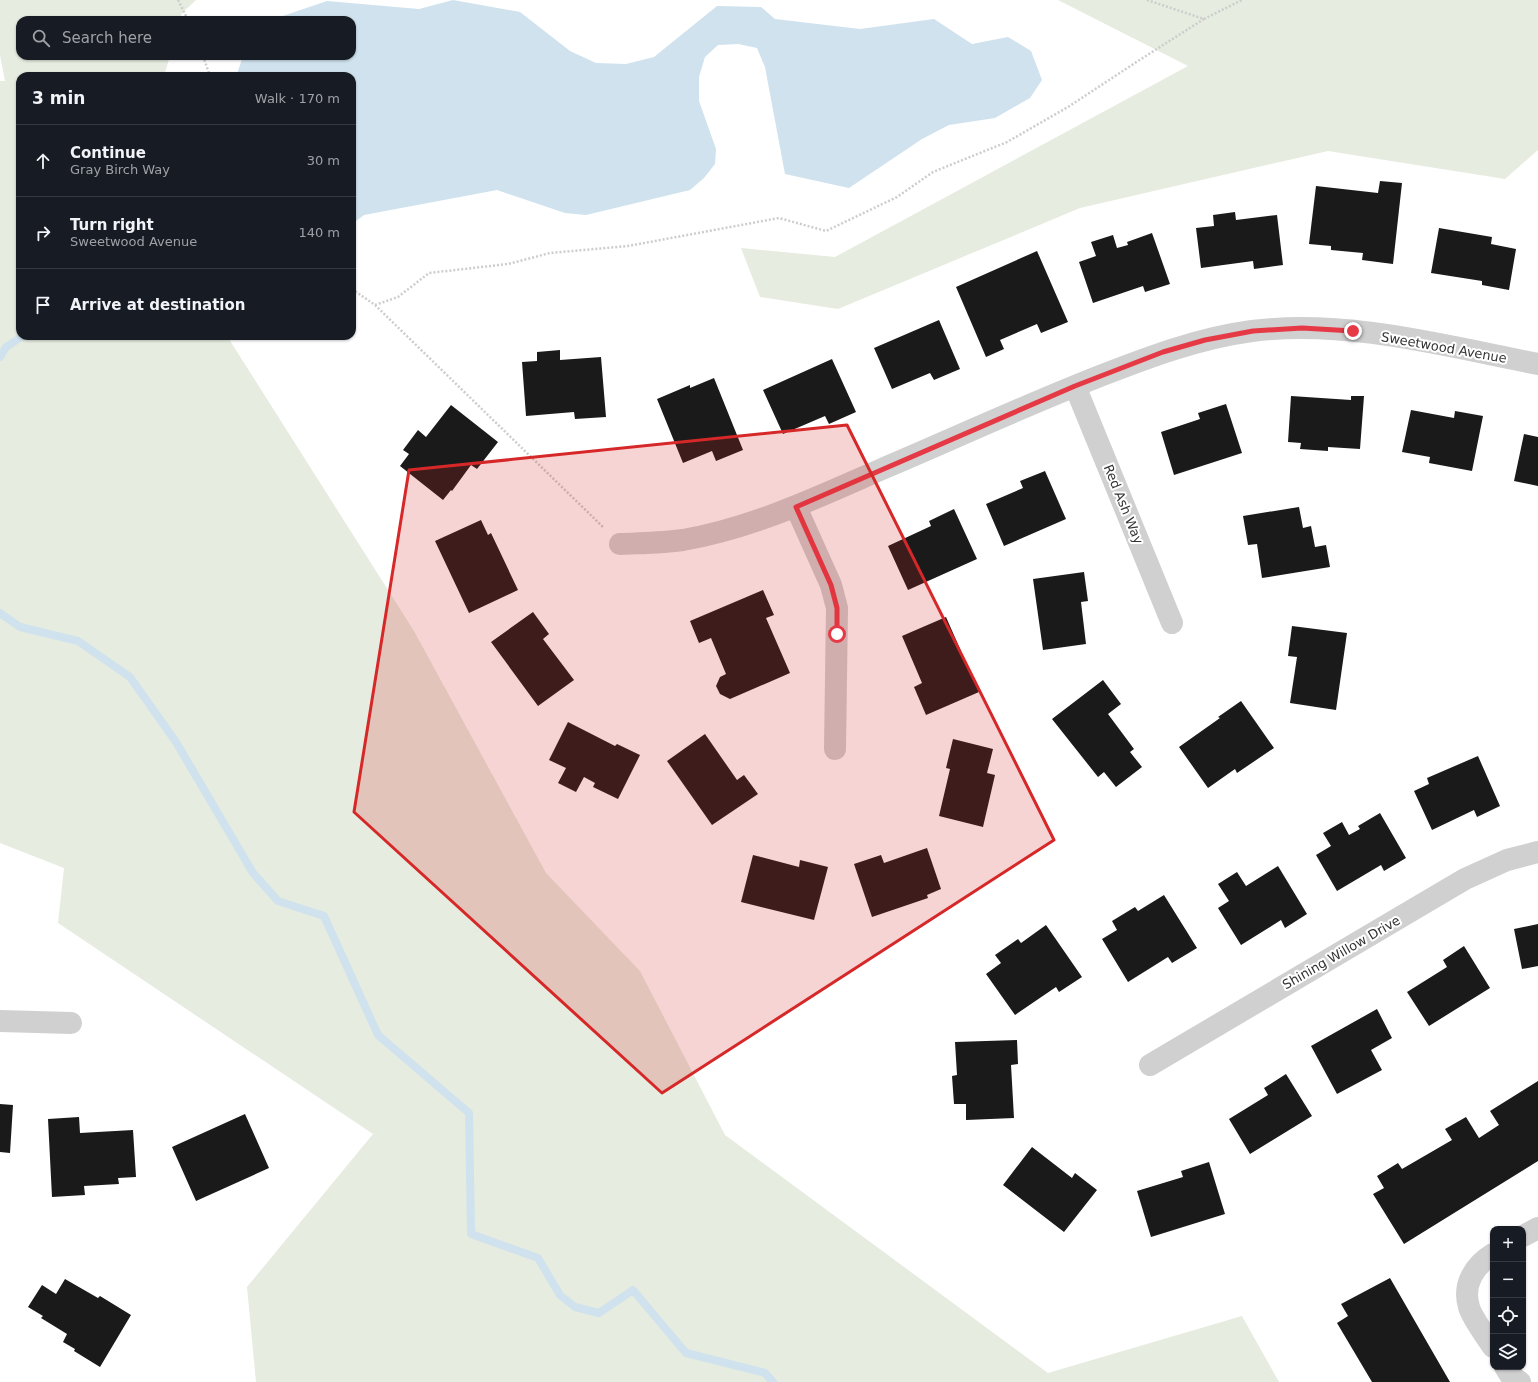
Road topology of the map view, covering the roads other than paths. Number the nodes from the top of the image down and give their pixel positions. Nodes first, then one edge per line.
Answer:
1 (1538, 364) edge
2 (1075, 386) junction
3 (796, 507) junction
4 (620, 544) road end
5 (1172, 623) dead end
6 (835, 749) dead end
7 (1538, 852) edge
8 (0, 1021) edge
9 (71, 1023) dead end
10 (1150, 1065) dead end
11 (1538, 1228) edge
12 (1526, 1234) edge
13 (1490, 1256) edge
14 (1490, 1342) edge
15 (1507, 1370) edge
16 (1520, 1382) edge

1 - 2 street, Sweetwood Avenue
2 - 3 street, Sweetwood Avenue
2 - 5 street, Red Ash Way
3 - 4 street, Sweetwood Avenue
3 - 6 street
7 - 10 street, Shining Willow Drive
8 - 9 street
11 - 12 street
13 - 14 street
15 - 16 street

